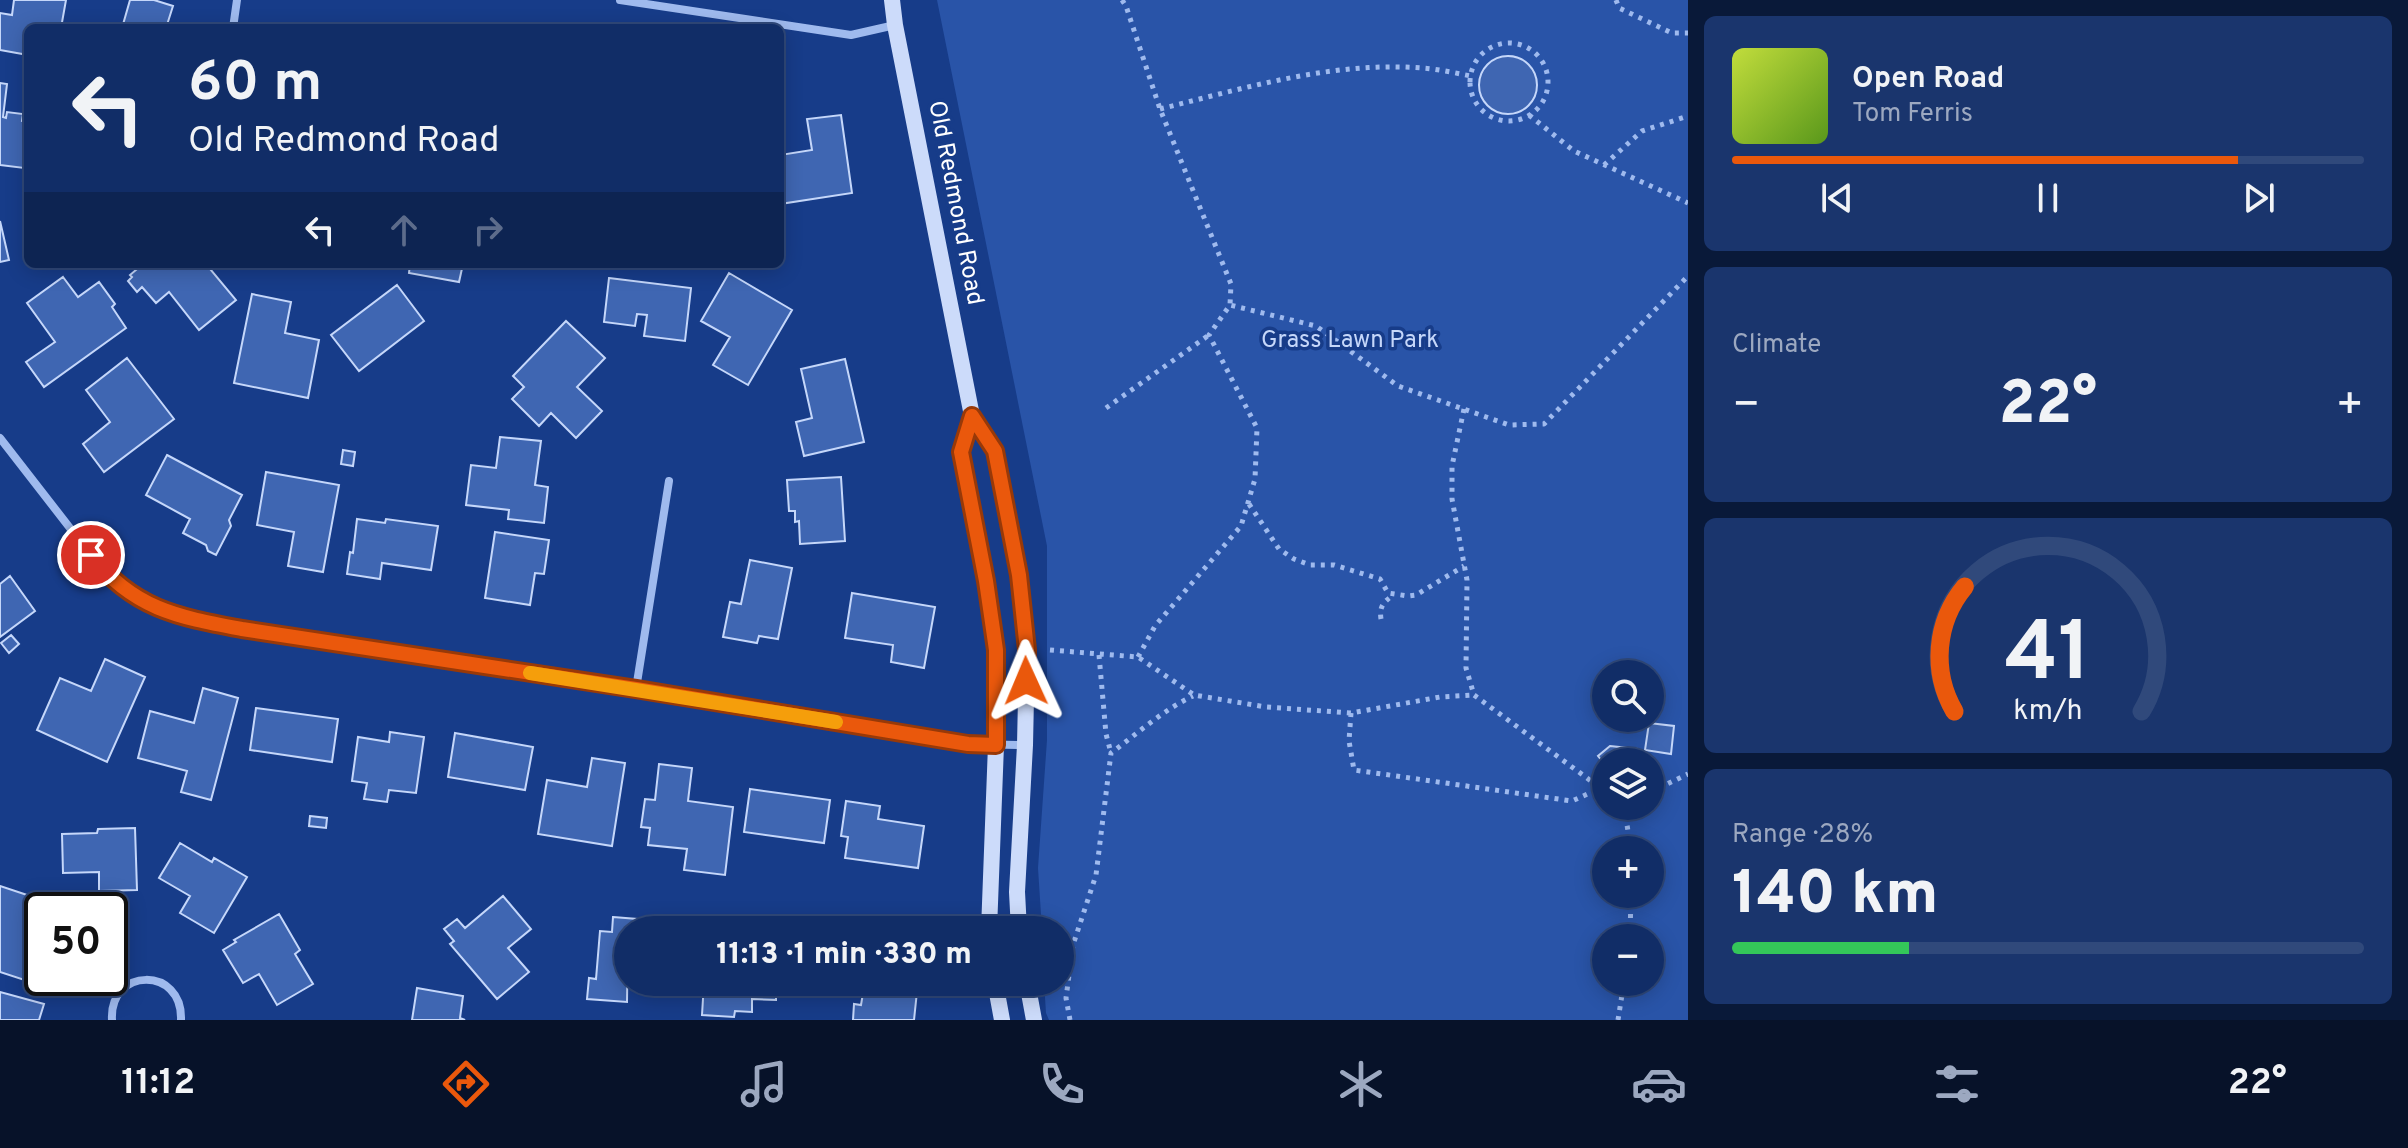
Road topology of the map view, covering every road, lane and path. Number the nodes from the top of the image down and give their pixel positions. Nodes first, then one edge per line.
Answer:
1 (237, 0) edge
2 (620, 0) edge
3 (892, 0) edge
4 (1122, 0) edge
5 (1616, 0) edge
6 (234, 24) edge
7 (778, 24) edge
8 (784, 25) edge
9 (895, 25) junction
10 (1688, 33) edge
11 (1471, 76) junction
12 (1160, 109) junction
13 (1529, 115) junction
14 (1688, 116) edge
15 (1604, 165) junction
16 (1688, 203) edge
17 (1688, 276) edge
18 (1230, 305) junction
19 (1209, 335) junction
20 (1106, 408) dead end
21 (1464, 409) junction
22 (972, 416) junction
23 (2, 445) edge
24 (669, 481) dead end
25 (1249, 504) junction
26 (1464, 566) junction
27 (1394, 594) junction
28 (1381, 619) dead end
29 (1043, 649) dead end
30 (1099, 655) junction
31 (1138, 657) junction
32 (636, 689) junction
33 (1194, 695) junction
34 (1474, 695) junction
35 (1351, 713) junction
36 (996, 745) junction
37 (1025, 745) junction
38 (1111, 753) junction
39 (1688, 774) edge
40 (1592, 781) edge
41 (1664, 785) edge
42 (1592, 794) edge
43 (990, 916) edge
44 (1019, 916) edge
45 (998, 996) edge
46 (1030, 996) edge
47 (1622, 996) edge
48 (112, 1020) edge
49 (181, 1020) edge
50 (1002, 1020) edge
51 (1034, 1020) edge
52 (1070, 1020) edge
53 (1618, 1020) edge

1 - 6 street
2 - 7 street
3 - 9 main road, Old Redmond Road
4 - 12 path
5 - 10 path
8 - 9 street
9 - 22 main road, Old Redmond Road
11 - 12 path
11 - 13 path
11 - 13 path
12 - 18 path
13 - 15 path
14 - 15 path
15 - 16 path
17 - 21 path
18 - 19 path
18 - 21 path
19 - 20 path
19 - 25 path
21 - 26 path
22 - 36 main road, Old Redmond Road
22 - 37 main road, Old Redmond Road
23 - 32 street
24 - 32 street
25 - 27 path
25 - 31 path
26 - 27 path
26 - 34 path
27 - 28 path
29 - 30 path
30 - 31 path
30 - 38 path
31 - 33 path
32 - 36 street
33 - 35 path
33 - 38 path
34 - 35 path
34 - 40 path
35 - 42 path
36 - 37 street
36 - 43 main road, Old Redmond Road
37 - 44 main road, Old Redmond Road
38 - 52 path
39 - 41 path
45 - 50 main road
46 - 51 main road
47 - 53 path
48 - 49 street

